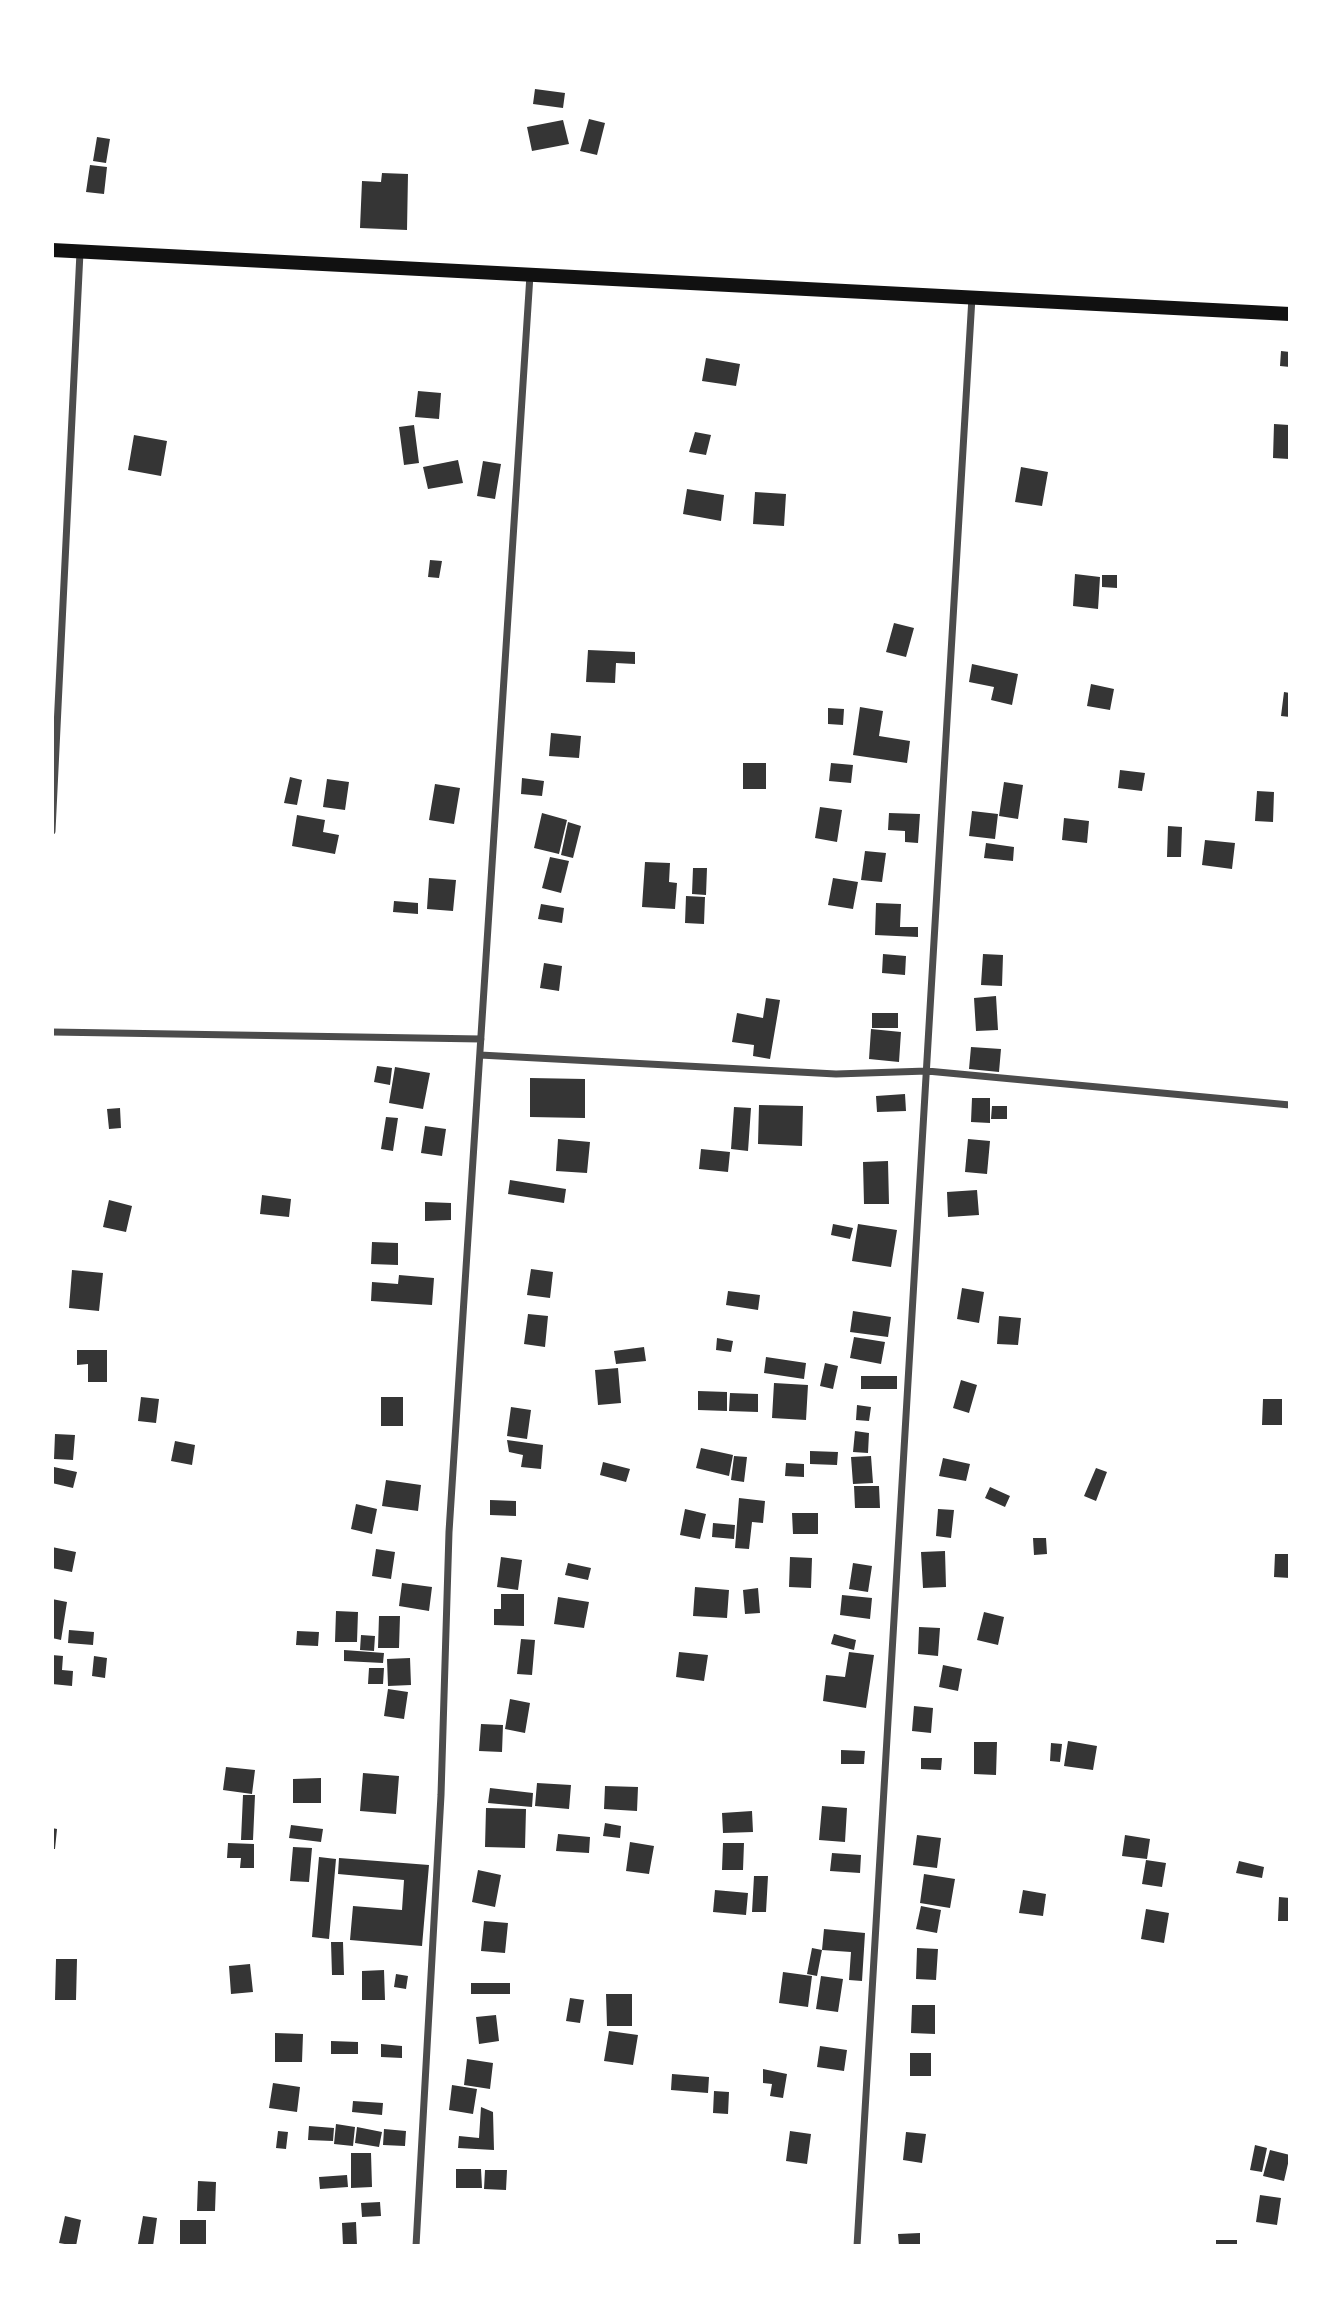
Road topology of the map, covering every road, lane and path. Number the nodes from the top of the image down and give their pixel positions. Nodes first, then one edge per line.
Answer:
1 (52, 250) edge
2 (80, 251) junction
3 (530, 275) junction
4 (972, 297) junction
5 (1290, 314) edge
6 (52, 831) edge
7 (52, 1032) edge
8 (481, 1039) junction
9 (480, 1055) junction
10 (927, 1070) junction
11 (1290, 1105) edge
12 (416, 2245) edge
13 (857, 2245) edge

1 - 2 main road
2 - 3 main road
2 - 6 street
3 - 4 main road
3 - 8 street
4 - 5 main road
4 - 10 street
7 - 8 street
8 - 9 street
9 - 10 street
9 - 12 street
10 - 11 street
10 - 13 street

